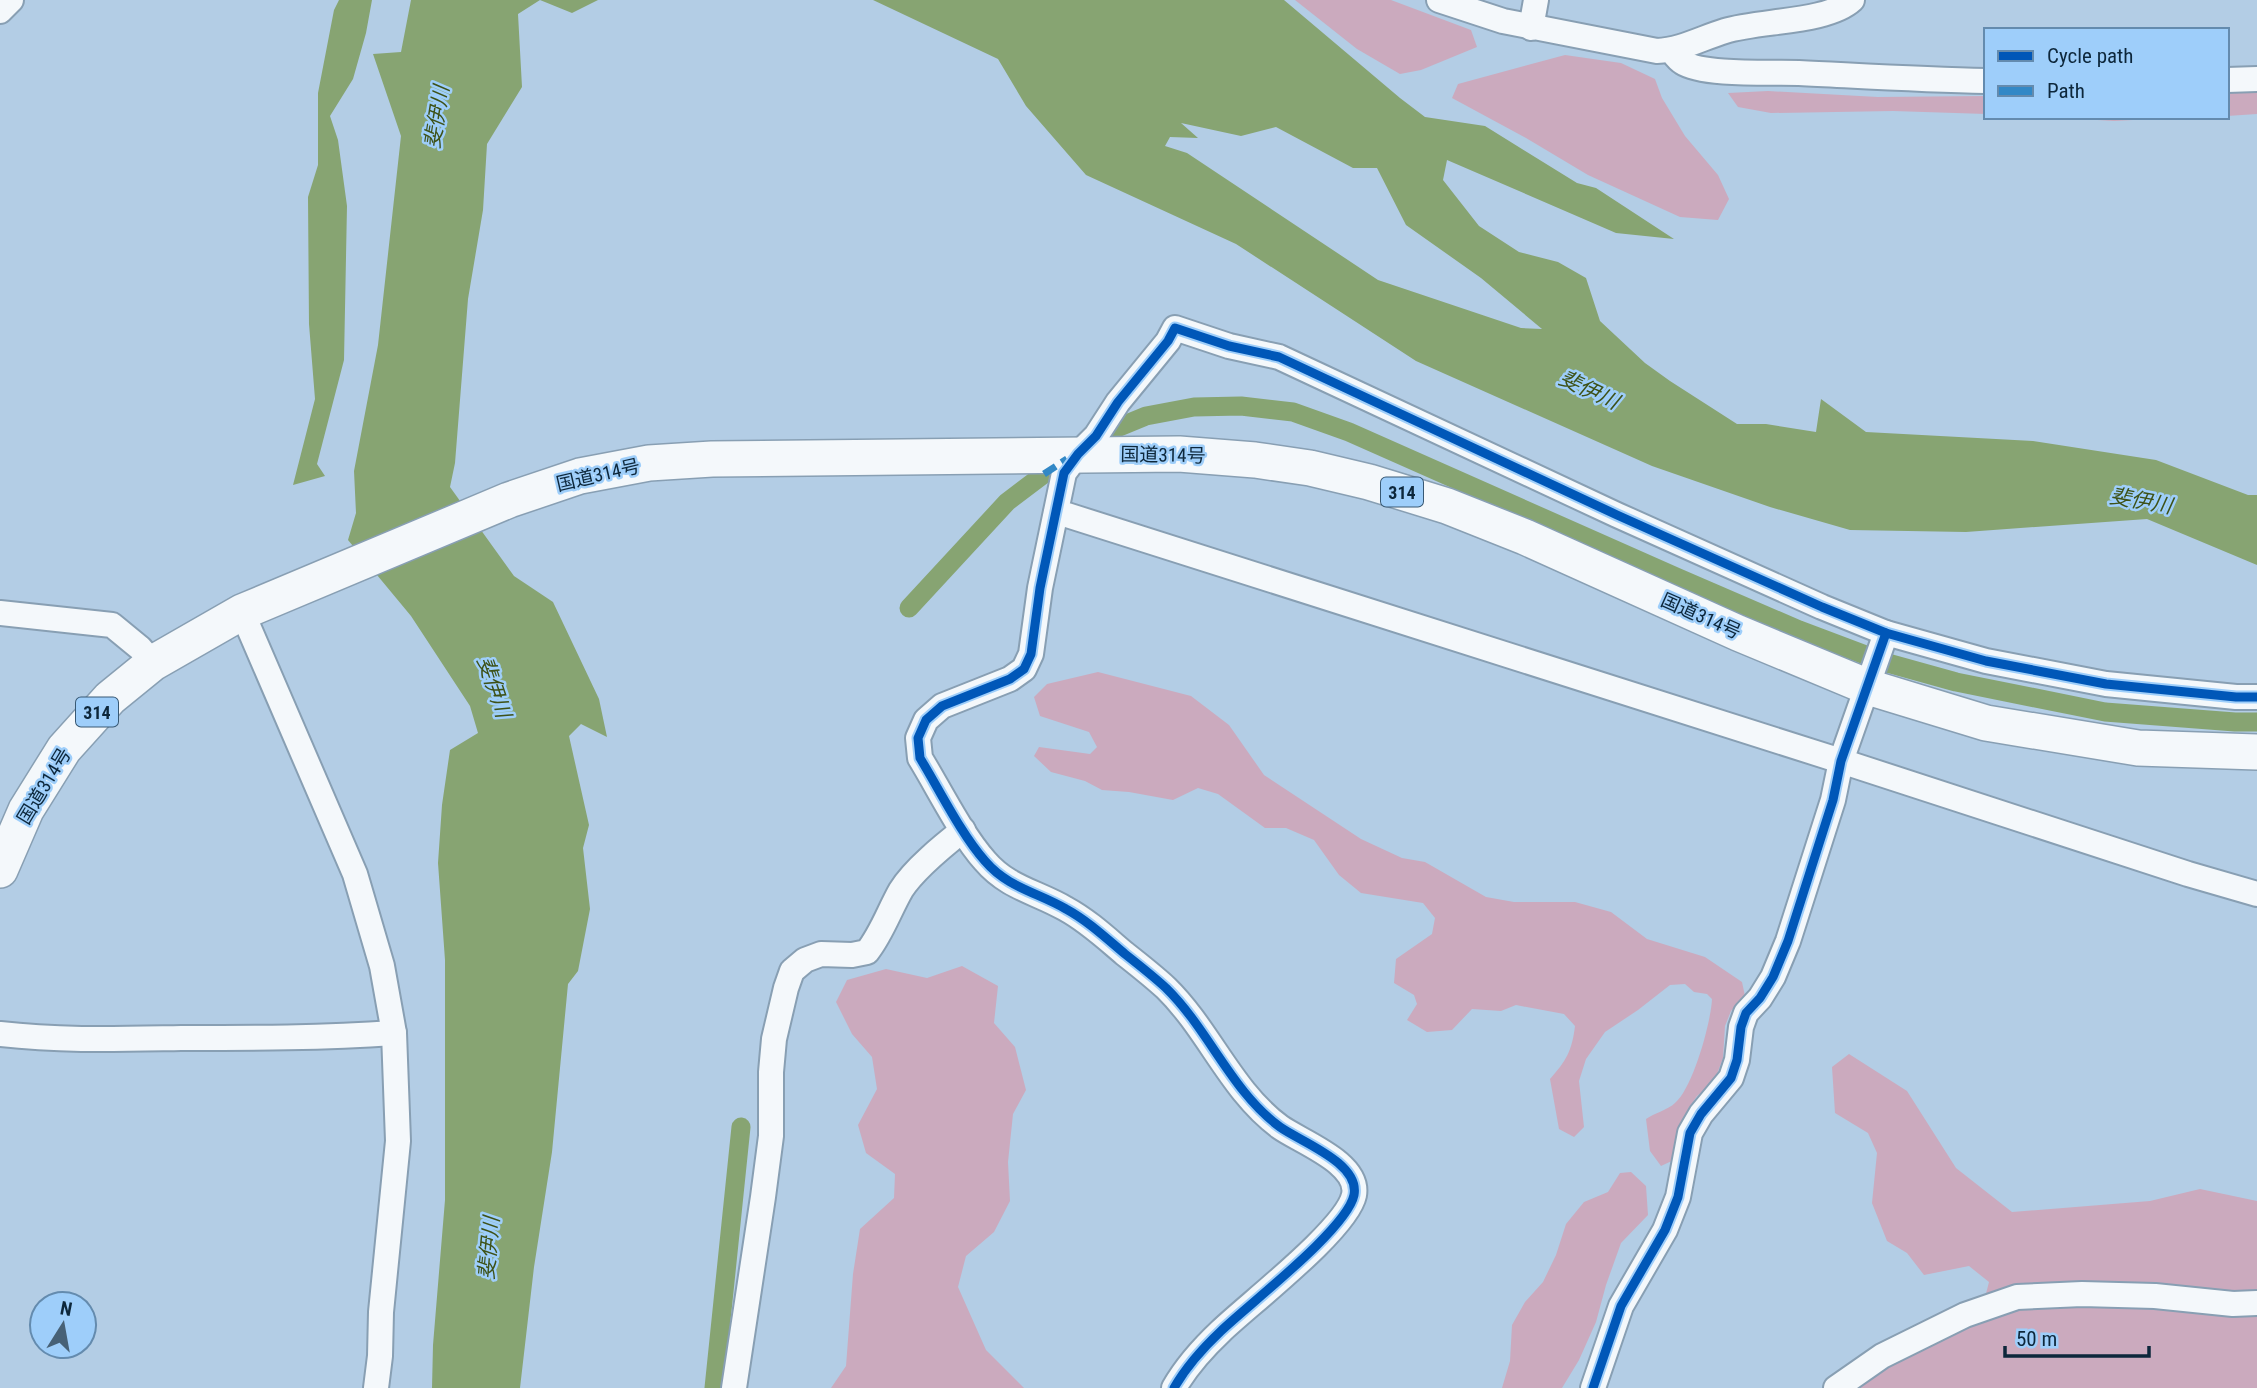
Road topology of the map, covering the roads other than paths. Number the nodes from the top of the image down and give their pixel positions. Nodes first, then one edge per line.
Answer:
1 (11, 0) edge
2 (1439, 0) edge
3 (1536, 0) edge
4 (1852, 0) edge
5 (0, 11) edge
6 (1531, 27) junction
7 (1671, 50) junction
8 (2257, 79) edge
9 (2229, 80) edge
10 (1984, 81) edge
11 (1078, 454) junction
12 (1056, 513) junction
13 (246, 610) junction
14 (0, 613) edge
15 (1886, 633) junction
16 (153, 663) junction
17 (1868, 687) junction
18 (2257, 697) edge
19 (2257, 752) edge
20 (1841, 761) junction
21 (963, 830) junction
22 (0, 870) edge
23 (2257, 894) edge
24 (394, 1033) junction
25 (0, 1034) edge
26 (2257, 1303) edge
27 (376, 1388) edge
28 (734, 1388) edge
29 (1174, 1388) edge
30 (1593, 1388) edge
31 (1836, 1388) edge

1 - 5 street
2 - 6 street
3 - 6 street
4 - 7 street
6 - 7 street
7 - 10 street
8 - 9 street
11 - 12 street
11 - 13 highway, 国道314号 / 314
11 - 15 street
11 - 17 highway, 国道314号 / 314
12 - 20 street
12 - 21 street
13 - 16 highway, 国道314号 / 314
13 - 24 street
14 - 16 street
15 - 17 street
15 - 18 street
16 - 22 highway, 国道314号 / 314
17 - 19 highway, 国道314号 / 314
17 - 20 street
20 - 23 street
20 - 30 street
21 - 28 street
21 - 29 street
24 - 25 street
24 - 27 street
26 - 31 street

